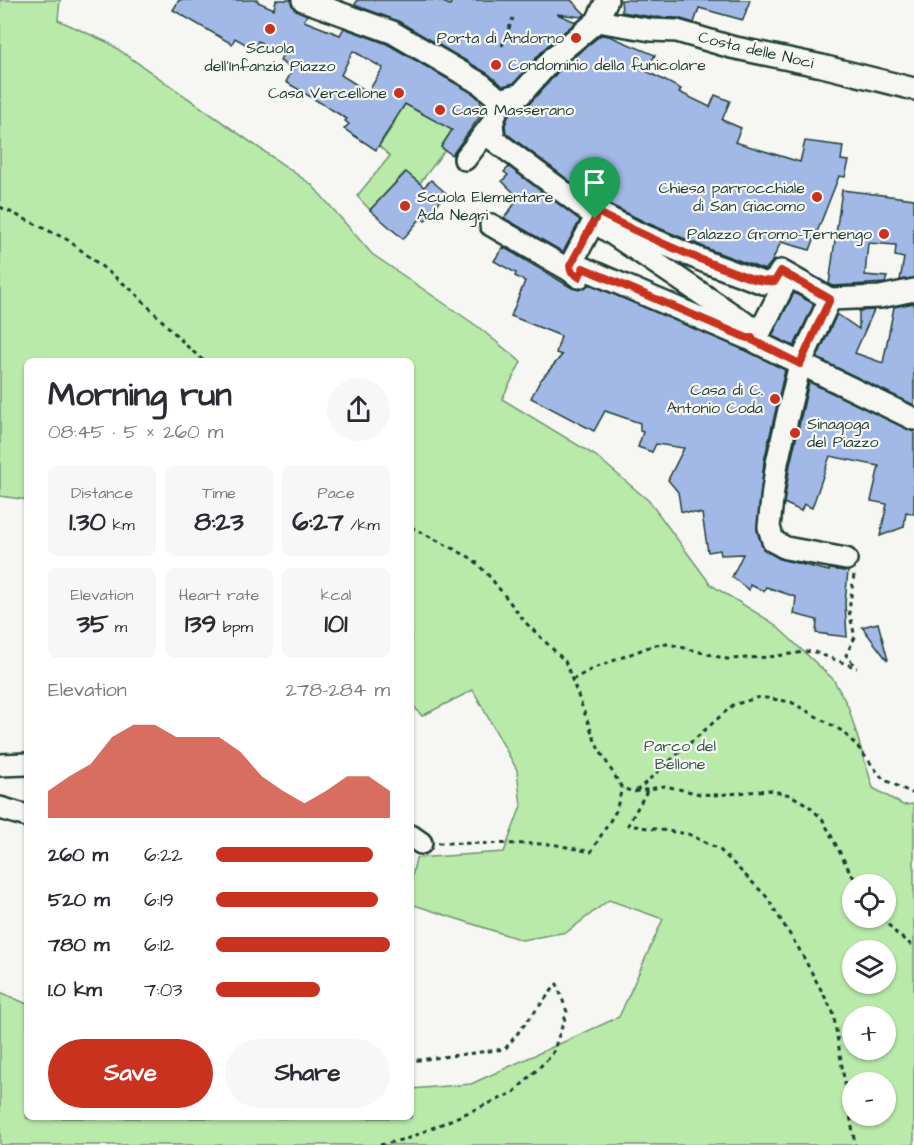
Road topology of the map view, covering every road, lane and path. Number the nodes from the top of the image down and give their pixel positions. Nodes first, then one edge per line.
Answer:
1 (303, 0) edge
2 (607, 0) edge
3 (513, 18) dead end
4 (597, 21) junction
5 (502, 46) dead end
6 (914, 89) edge
7 (500, 100) junction
8 (492, 124) junction
9 (465, 159) dead end
10 (0, 207) edge
11 (598, 221) junction
12 (491, 225) dead end
13 (571, 271) junction
14 (778, 276) junction
15 (914, 290) edge
16 (830, 299) junction
17 (754, 334) junction
18 (200, 358) edge
19 (800, 364) junction
20 (914, 419) edge
21 (414, 528) edge
22 (846, 559) joint
23 (572, 680) junction
24 (24, 764) edge
25 (0, 765) edge
26 (622, 788) junction
27 (648, 791) junction
28 (634, 792) junction
29 (914, 794) edge
30 (0, 808) edge
31 (24, 815) edge
32 (416, 839) edge
33 (851, 874) edge
34 (893, 928) edge
35 (914, 947) edge
36 (414, 1061) edge
37 (380, 1145) edge
38 (855, 1145) edge

1 - 7 street
2 - 4 street
3 - 5 path
4 - 6 street, Costa delle Noci
4 - 7 street
7 - 8 street
8 - 9 street
8 - 11 street
10 - 18 path
11 - 13 street
11 - 14 street
11 - 17 street
12 - 13 street
13 - 17 street
14 - 16 street
14 - 17 street
15 - 16 street
16 - 19 street
17 - 19 street
19 - 20 street
19 - 22 street
21 - 23 path
22 - 23 path
23 - 26 path
24 - 25 street
26 - 28 path
26 - 32 path
27 - 28 path
27 - 33 path
27 - 38 path
28 - 29 path
30 - 31 street
34 - 35 path
36 - 37 path

